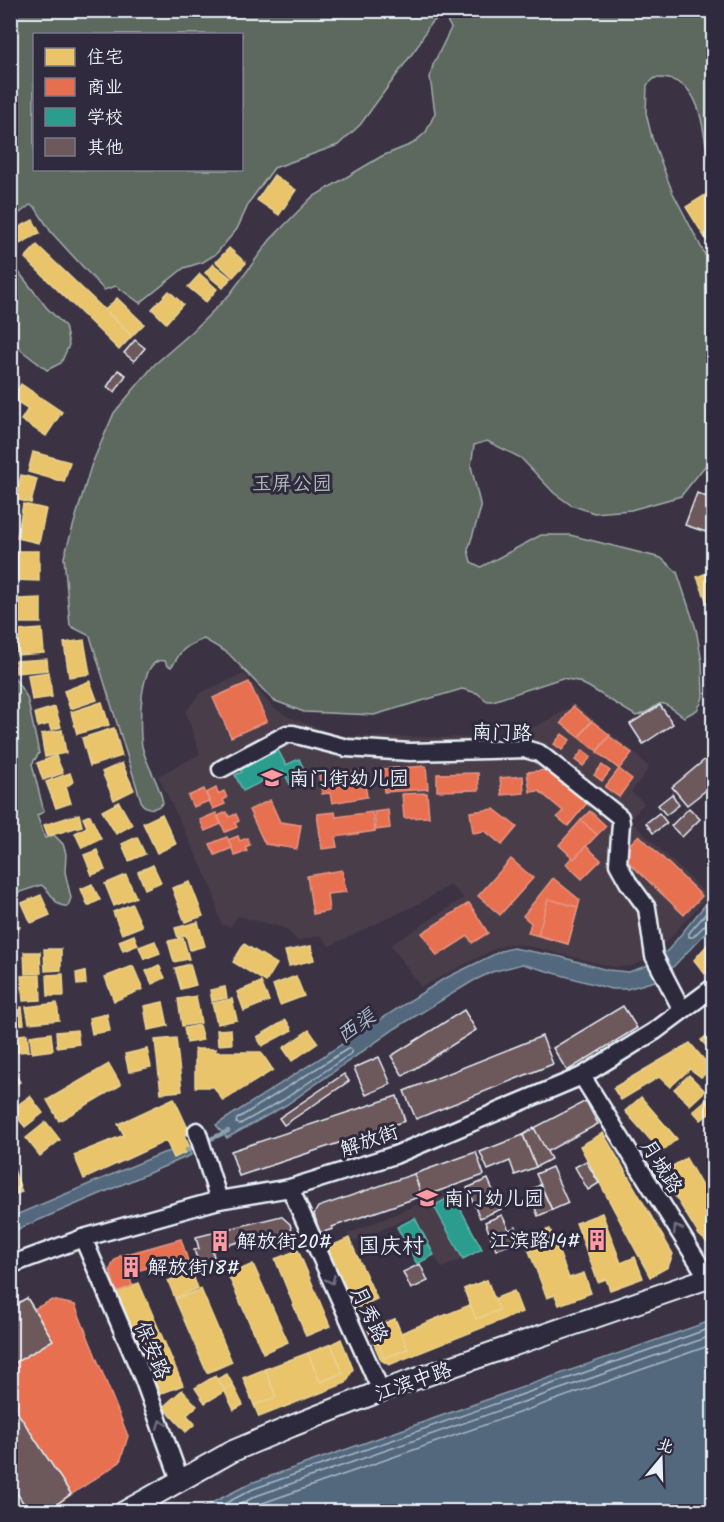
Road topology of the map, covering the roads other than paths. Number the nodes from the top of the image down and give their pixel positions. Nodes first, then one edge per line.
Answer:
1 (221, 769) dead end
2 (714, 987) edge
3 (682, 1010) junction
4 (582, 1076) junction
5 (197, 1131) dead end
6 (290, 1188) junction
7 (219, 1200) junction
8 (83, 1238) junction
9 (10, 1265) edge
10 (711, 1277) edge
11 (381, 1391) junction
12 (180, 1480) junction
13 (124, 1512) edge

1 - 3 street, 南门路
2 - 3 street, 解放街
3 - 4 street, 解放街
4 - 6 street, 解放街
10 -> 4 street, 月城路
5 - 7 street
6 - 7 street, 解放街
6 -> 11 street, 月秀路
7 - 8 street, 解放街
8 - 9 street, 解放街
12 -> 8 street, 保安路
10 - 11 main road, 江滨中路
11 - 12 main road, 江滨中路
12 - 13 main road, 江滨中路

